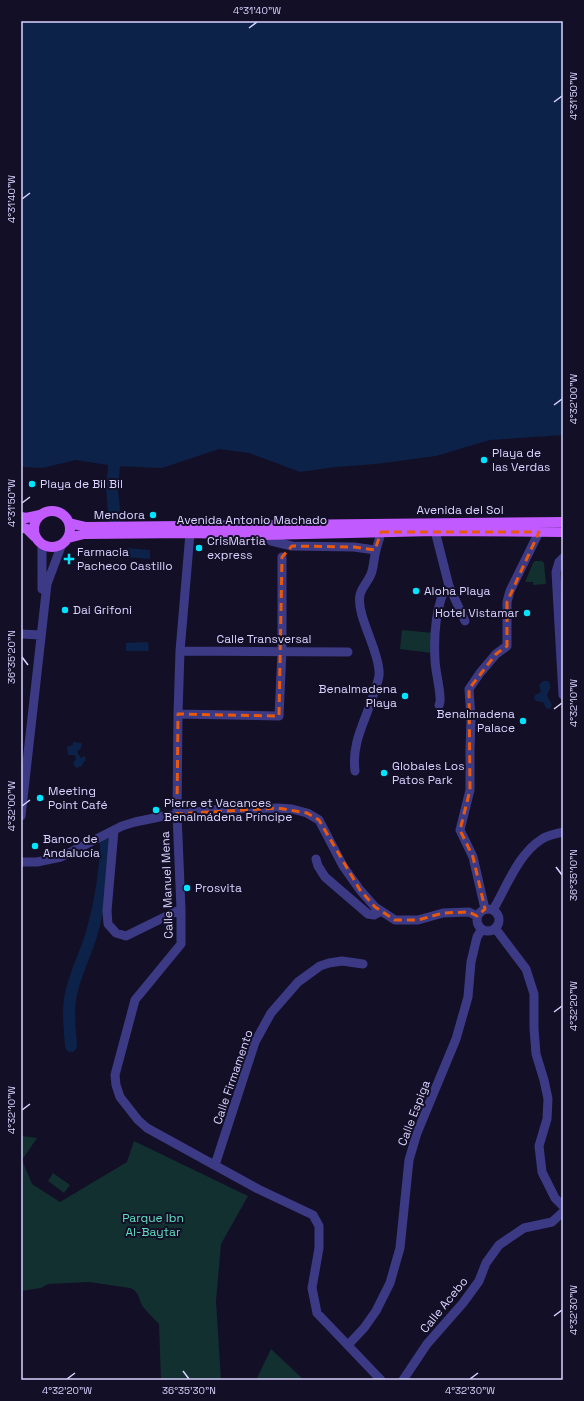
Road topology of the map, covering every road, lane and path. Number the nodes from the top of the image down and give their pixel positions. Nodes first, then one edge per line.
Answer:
1 (40, 515) junction
2 (21, 517) edge
3 (563, 522) edge
4 (69, 523) junction
5 (357, 524) joint
6 (21, 527) edge
7 (380, 528) junction
8 (435, 531) junction
9 (539, 532) junction
10 (563, 532) edge
11 (190, 533) junction
12 (267, 538) junction
13 (39, 540) junction
14 (65, 541) junction
15 (292, 546) junction
16 (376, 550) junction
17 (282, 557) junction
18 (563, 558) edge
19 (448, 586) junction
20 (465, 621) dead end
21 (21, 634) edge
22 (38, 635) junction
23 (180, 651) junction
24 (282, 651) junction
25 (348, 652) dead end
26 (563, 695) edge
27 (439, 705) dead end
28 (178, 714) junction
29 (355, 771) dead end
30 (21, 773) edge
31 (177, 814) junction
32 (21, 816) edge
33 (114, 830) junction
34 (563, 832) edge
35 (316, 859) dead end
36 (21, 862) edge
37 (181, 909) junction
38 (489, 910) junction
39 (381, 911) junction
40 (478, 916) junction
41 (495, 928) junction
42 (482, 929) junction
43 (363, 964) dead end
44 (215, 1165) junction
45 (563, 1206) edge
46 (563, 1212) edge
47 (348, 1345) junction
48 (381, 1380) edge
49 (402, 1380) edge

1 - 2 main road
1 - 4 main road
1 - 13 main road
3 - 7 main road, Avenida del Sol
4 - 5 main road, Avenida Antonio Machado
4 - 14 main road
5 - 7 main road, Avenida del Sol
6 - 13 main road
7 - 8 main road, Avenida Antonio Machado
7 - 12 main road, Avenida Antonio Machado
7 - 16 street
8 - 9 main road, Avenida del Sol
8 - 19 street
9 - 10 main road, Avenida del Sol
9 - 38 street
11 - 12 main road, Avenida Antonio Machado
11 - 14 main road, Avenida Antonio Machado
11 - 23 street, Calle Manuel Mena
12 - 15 street
12 - 17 street
13 - 14 main road
13 - 22 street
14 - 22 street
15 - 16 street
15 - 17 street
16 - 29 street
17 - 24 street
18 - 26 street
19 - 20 street
19 - 27 street
21 - 22 street
22 - 30 street
22 - 32 street
23 - 24 street, Calle Transversal
23 - 28 street, Calle Manuel Mena
24 - 25 street, Calle Transversal
24 - 28 street
28 - 31 street, Calle Manuel Mena
31 - 33 street
31 - 37 street, Calle Manuel Mena
31 - 39 street
33 - 36 street
33 - 37 street
34 - 38 street
35 - 39 street
37 - 44 street, Calle Manuel Mena
38 - 40 street
38 - 41 street
39 - 40 street
40 - 42 street
41 - 42 street
41 - 45 street
42 - 47 street, Calle Espiga
43 - 44 street, Calle Firmamento
44 - 47 street, Calle Manuel Mena
46 - 49 street, Calle Acebo
47 - 48 street, Calle Manuel Mena

